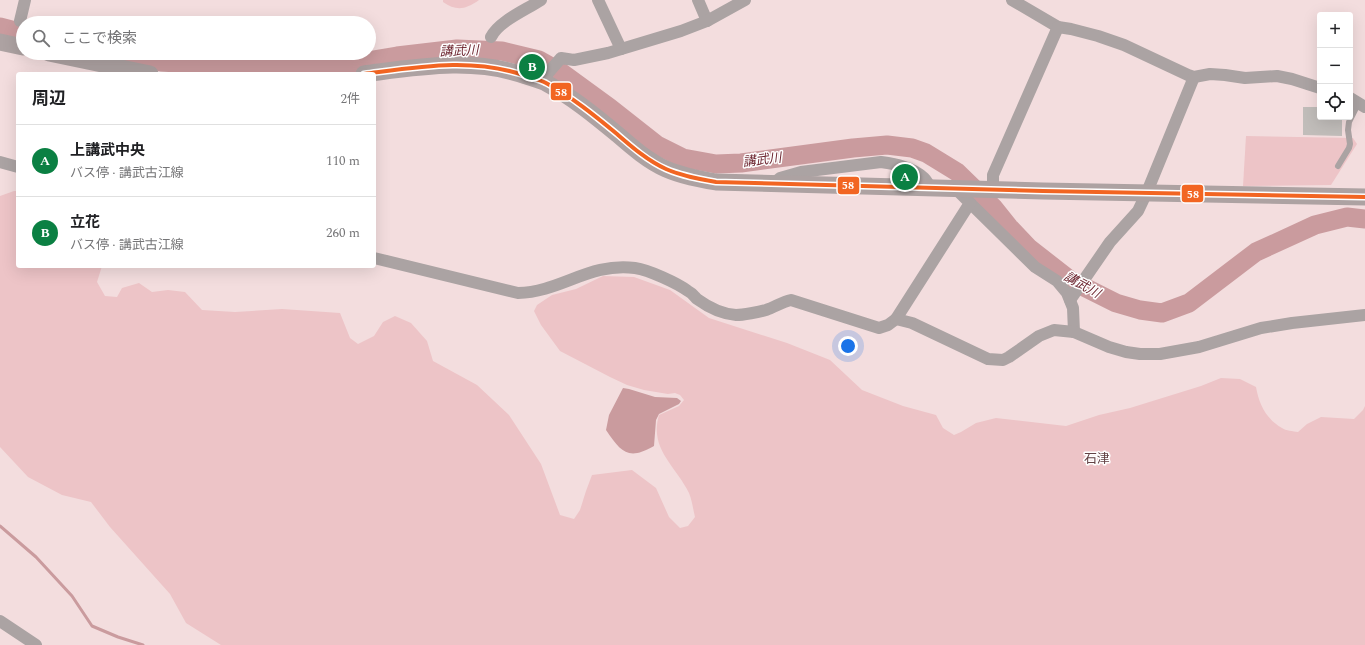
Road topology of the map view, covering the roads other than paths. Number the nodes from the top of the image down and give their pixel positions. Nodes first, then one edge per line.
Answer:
1 (25, 0) edge
2 (541, 0) edge
3 (598, 0) edge
4 (698, 0) edge
5 (745, 0) edge
6 (1012, 0) edge
7 (21, 16) edge
8 (707, 21) junction
9 (1058, 28) junction
10 (491, 37) dead end
11 (0, 42) edge
12 (16, 45) edge
13 (621, 49) junction
14 (83, 60) edge
15 (140, 72) edge
16 (376, 72) edge
17 (546, 77) junction
18 (1194, 77) junction
19 (1317, 87) edge
20 (1360, 100) edge
21 (0, 162) edge
22 (16, 166) edge
23 (1338, 166) dead end
24 (772, 185) junction
25 (931, 189) junction
26 (989, 190) junction
27 (1147, 192) junction
28 (963, 194) junction
29 (1365, 197) edge
30 (376, 258) edge
31 (1072, 296) junction
32 (1365, 315) edge
33 (896, 319) junction
34 (1074, 332) junction
35 (0, 621) edge
36 (36, 645) edge

1 - 7 street
2 - 10 street
3 - 13 street
4 - 8 street
5 - 8 street
6 - 9 street
8 - 13 street
9 - 18 street
9 - 26 street
11 - 12 main road
13 - 17 street
14 - 15 main road
16 - 17 main road
17 - 24 main road
18 - 19 street
18 - 27 street
20 - 23 lane
21 - 22 street
24 - 25 main road
24 - 25 street
25 - 28 main road
26 - 27 main road
26 - 28 main road
27 - 29 main road
27 - 31 street
28 - 31 street
28 - 33 street
30 - 33 street
31 - 34 street
32 - 34 street
33 - 34 street
35 - 36 street

